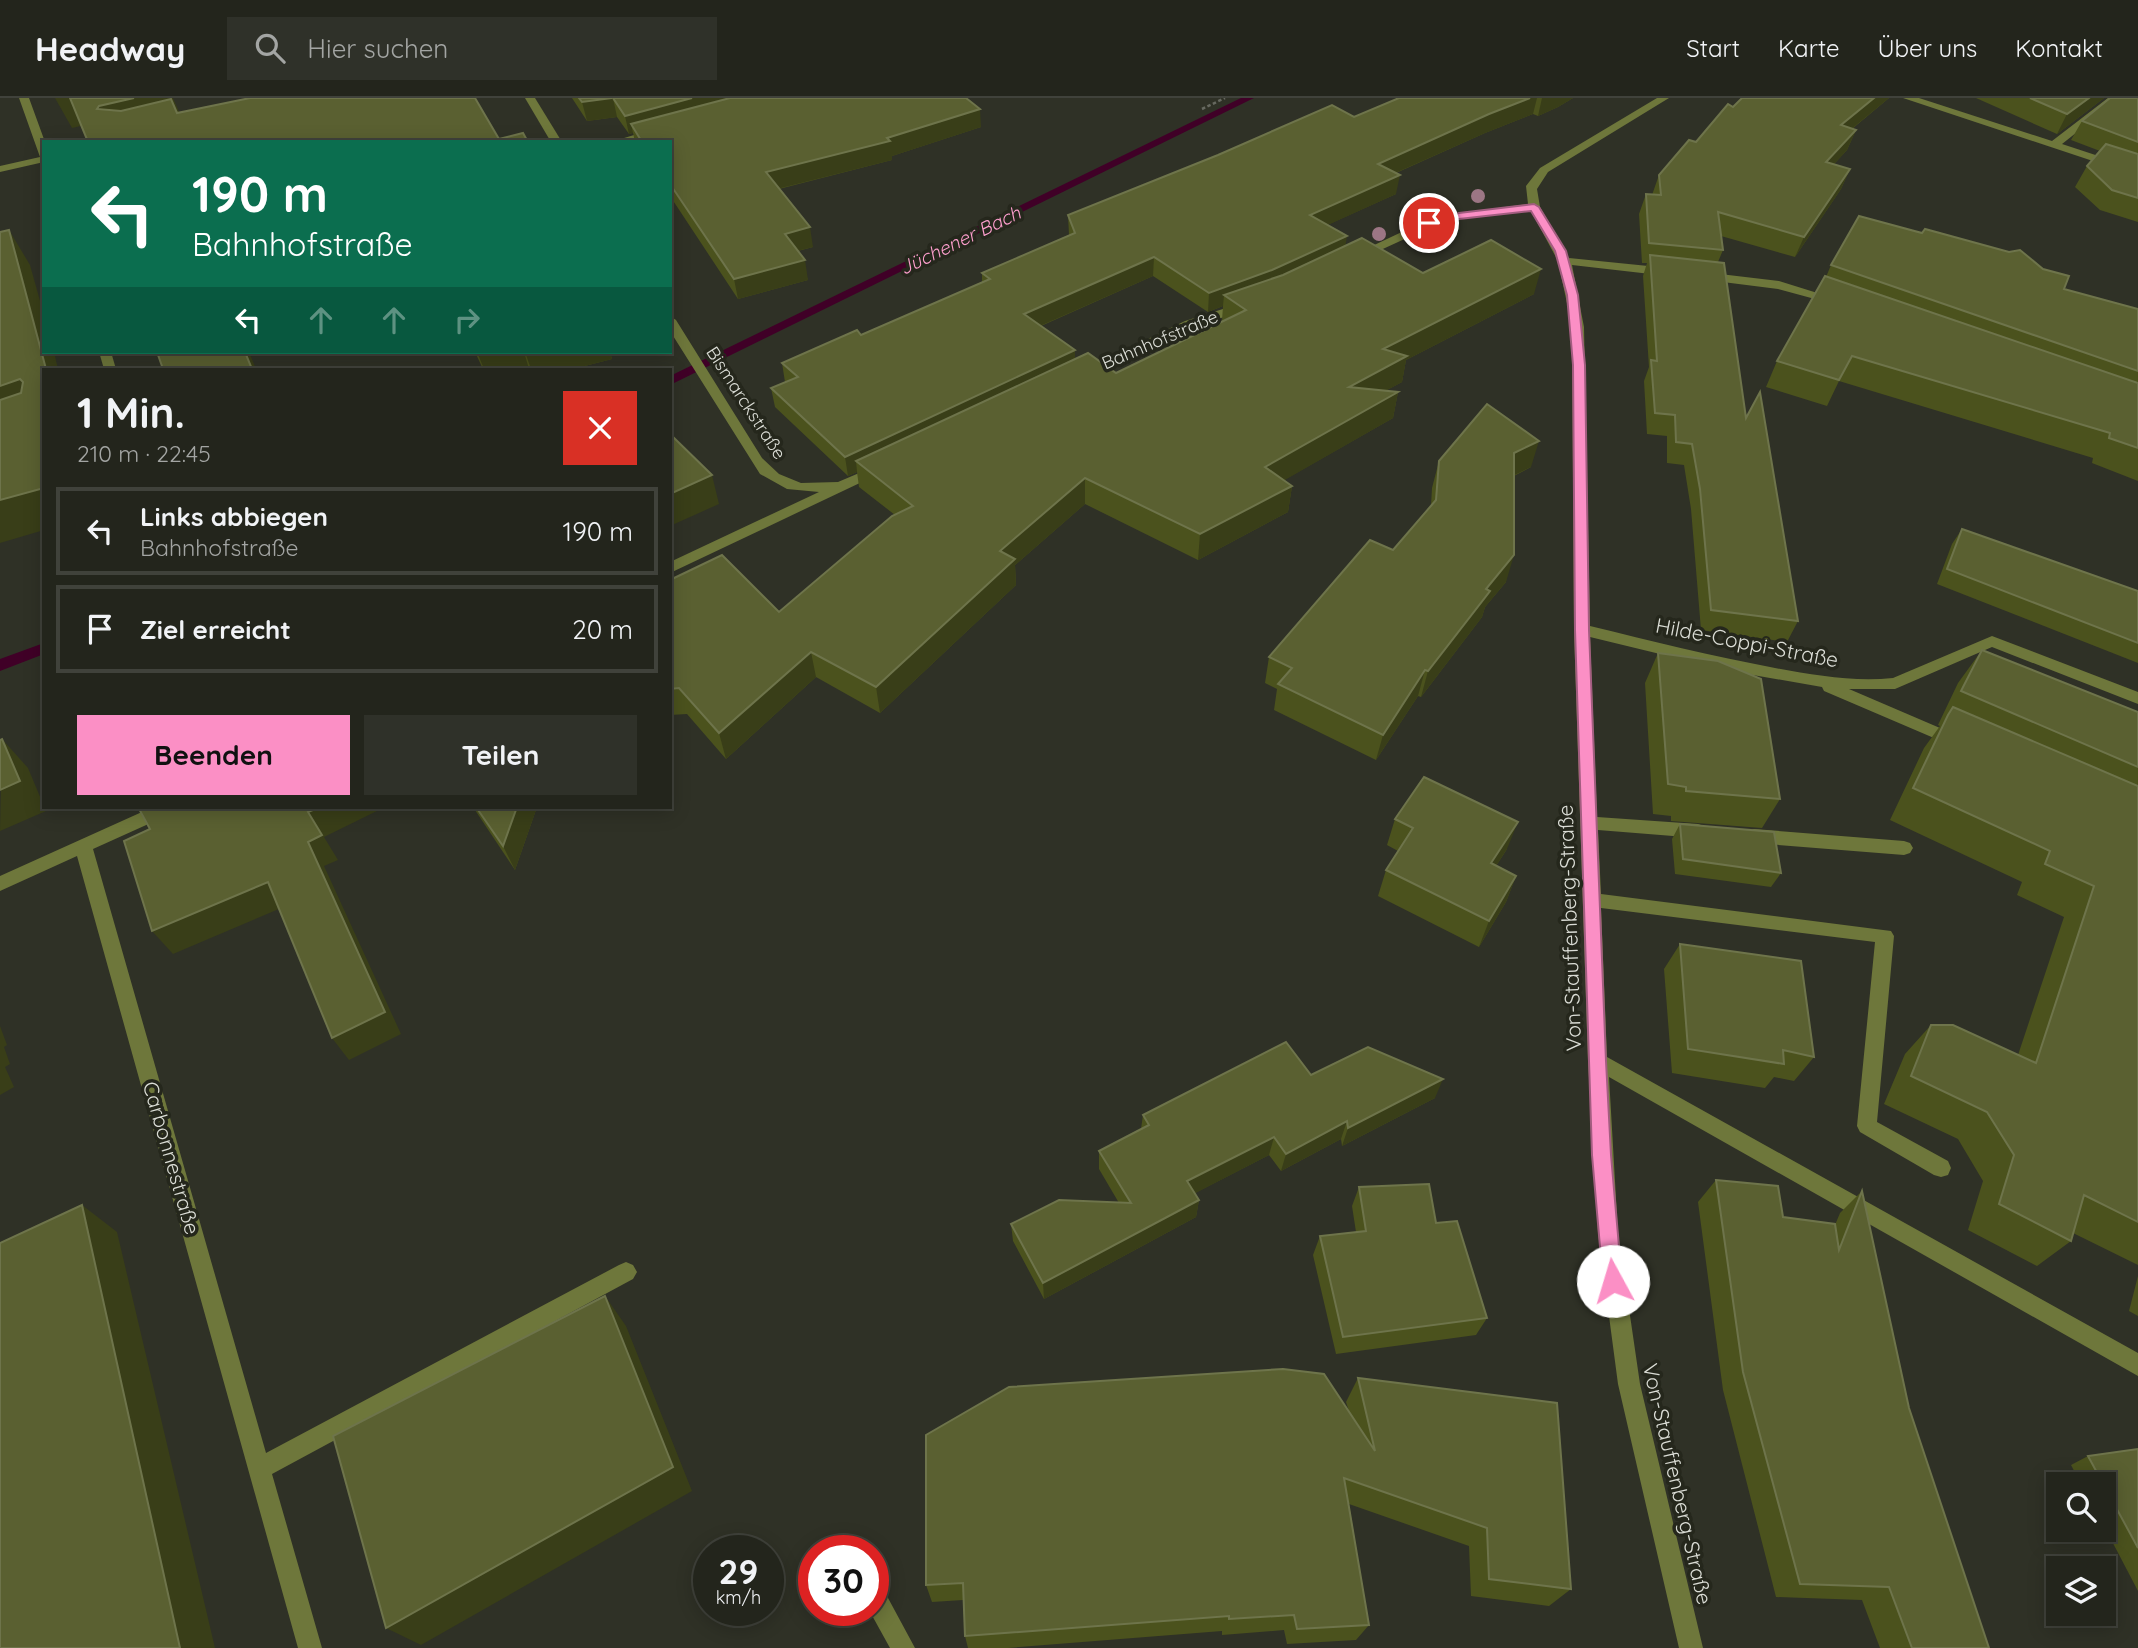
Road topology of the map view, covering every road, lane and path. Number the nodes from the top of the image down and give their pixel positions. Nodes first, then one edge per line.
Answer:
1 (24, 98) edge
2 (530, 98) edge
3 (1225, 98) edge
4 (1664, 98) edge
5 (1908, 98) edge
6 (2115, 98) edge
7 (1202, 109) dead end
8 (669, 128) edge
9 (556, 140) edge
10 (624, 140) edge
11 (2054, 145) junction
12 (42, 151) edge
13 (42, 158) edge
14 (0, 169) edge
15 (2138, 173) edge
16 (1534, 207) junction
17 (1564, 261) junction
18 (1344, 262) edge
19 (1256, 302) edge
20 (1846, 304) edge
21 (672, 323) edge
22 (1069, 380) edge
23 (895, 461) edge
24 (846, 485) junction
25 (672, 567) edge
26 (1582, 630) junction
27 (1817, 681) junction
28 (2138, 698) edge
29 (1965, 746) edge
30 (165, 809) edge
31 (1590, 823) junction
32 (1713, 832) edge
33 (1740, 835) edge
34 (83, 846) junction
35 (1904, 848) dead end
36 (0, 884) edge
37 (1591, 900) junction
38 (1598, 1061) junction
39 (1941, 1168) dead end
40 (626, 1272) dead end
41 (2138, 1365) edge
42 (259, 1469) junction
43 (889, 1622) edge
44 (310, 1648) edge
45 (903, 1648) edge
46 (1691, 1648) edge

1 - 12 street
2 - 9 street
3 - 7 path
4 - 16 street
5 - 11 street
6 - 11 street
8 - 10 street
11 - 15 street
13 - 14 street
16 - 17 street, Von-Stauffenberg-Straße
16 - 18 street
17 - 20 street
17 - 26 street, Von-Stauffenberg-Straße
19 - 22 street, Bahnhofstraße
21 - 24 street, Bismarckstraße
23 - 24 street
24 - 25 street
26 - 27 street, Hilde-Coppi-Straße
26 - 31 street, Von-Stauffenberg-Straße
27 - 28 street, Hilde-Coppi-Straße
27 - 29 street
30 - 34 street
31 - 32 street
31 - 37 street, Von-Stauffenberg-Straße
33 - 35 street
34 - 36 street
34 - 42 street, Carbonnestraße
37 - 38 street, Von-Stauffenberg-Straße
37 - 39 street
38 - 41 street
38 - 46 street, Von-Stauffenberg-Straße
40 - 42 street
42 - 44 street, Carbonnestraße
43 - 45 street

